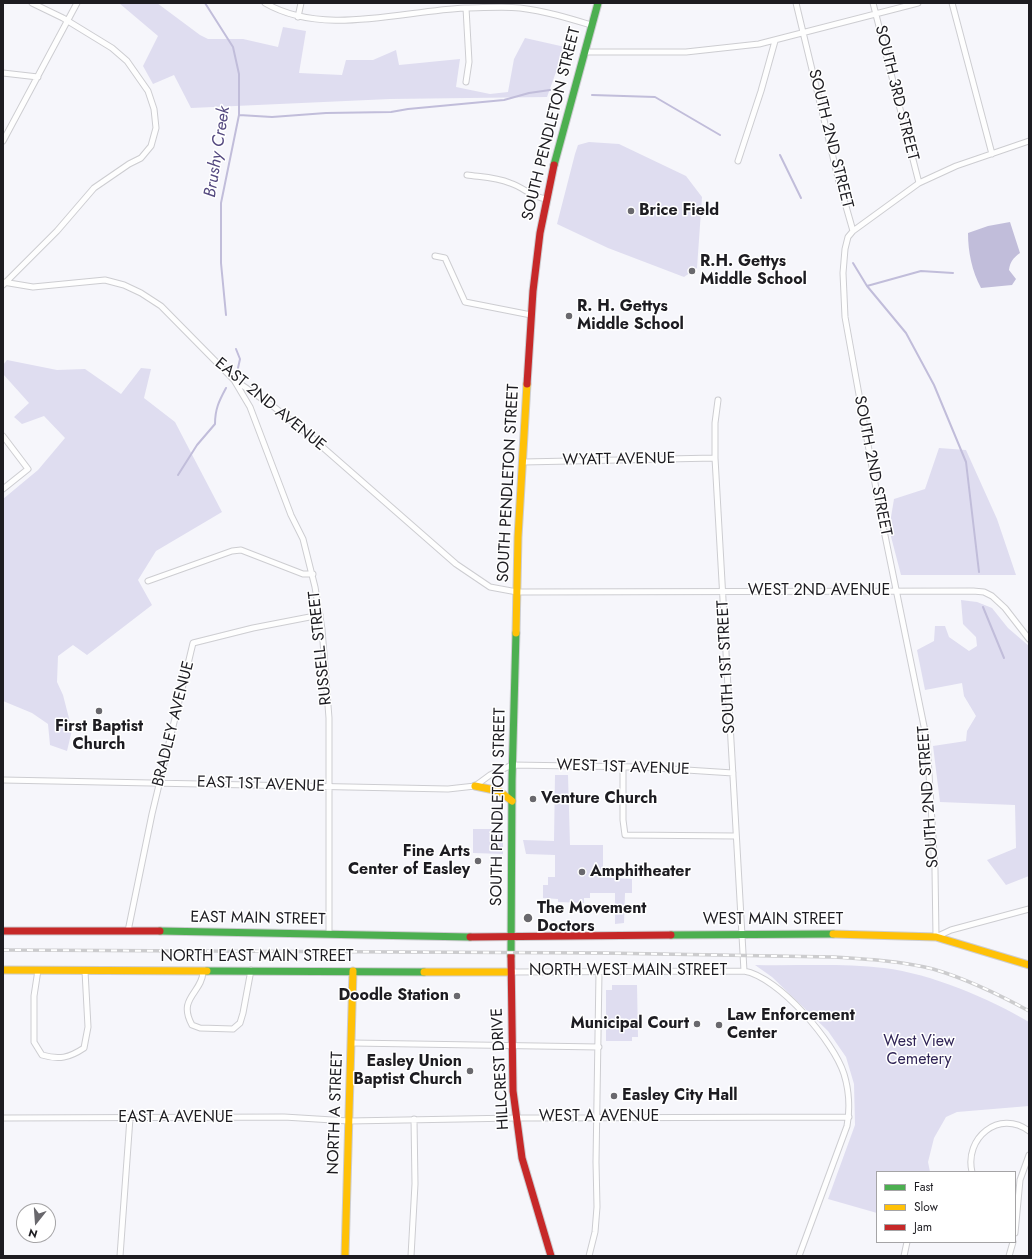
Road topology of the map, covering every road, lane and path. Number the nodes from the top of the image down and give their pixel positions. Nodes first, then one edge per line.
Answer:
1 (32, 3) edge
2 (77, 3) edge
3 (265, 3) edge
4 (301, 3) edge
5 (598, 3) edge
6 (796, 3) edge
7 (873, 3) edge
8 (918, 3) edge
9 (952, 3) edge
10 (466, 8) junction
11 (876, 14) junction
12 (298, 17) junction
13 (67, 21) junction
14 (592, 25) junction
15 (804, 34) junction
16 (775, 41) junction
17 (584, 52) junction
18 (3, 73) edge
19 (38, 77) junction
20 (466, 82) dead end
21 (3, 141) edge
22 (1029, 141) edge
23 (992, 154) junction
24 (738, 161) dead end
25 (467, 175) dead end
26 (919, 183) junction
27 (546, 199) junction
28 (854, 231) junction
29 (435, 256) dead end
30 (4, 283) edge
31 (531, 315) junction
32 (233, 379) junction
33 (718, 400) dead end
34 (3, 436) edge
35 (715, 458) junction
36 (523, 462) junction
37 (3, 489) edge
38 (312, 574) junction
39 (148, 582) dead end
40 (896, 590) junction
41 (723, 591) junction
42 (517, 592) junction
43 (320, 616) junction
44 (1029, 639) edge
45 (512, 765) junction
46 (623, 767) junction
47 (733, 773) junction
48 (3, 780) edge
49 (160, 782) junction
50 (475, 786) junction
51 (329, 787) junction
52 (512, 801) junction
53 (736, 836) junction
54 (1029, 909) edge
55 (3, 931) edge
56 (128, 931) junction
57 (328, 934) junction
58 (741, 934) junction
59 (936, 937) junction
60 (512, 938) junction
61 (1029, 965) edge
62 (3, 970) edge
63 (38, 970) junction
64 (251, 970) junction
65 (86, 971) junction
66 (353, 971) junction
67 (744, 971) junction
68 (203, 972) junction
69 (511, 972) junction
70 (599, 972) junction
71 (352, 1043) junction
72 (511, 1046) junction
73 (599, 1047) junction
74 (848, 1117) junction
75 (3, 1118) edge
76 (130, 1118) junction
77 (516, 1118) junction
78 (596, 1118) junction
79 (414, 1119) junction
80 (349, 1121) junction
81 (1029, 1131) edge
82 (1029, 1155) edge
83 (972, 1171) edge
84 (1016, 1222) edge
85 (907, 1243) edge
86 (1013, 1243) edge
87 (120, 1256) edge
88 (345, 1256) edge
89 (411, 1256) edge
90 (551, 1256) edge
91 (589, 1256) edge
92 (799, 1256) edge
93 (904, 1256) edge
94 (1009, 1256) edge

1 - 13 street
2 - 13 street
3 - 12 street
4 - 12 street
5 - 14 main road, SOUTH PENDLETON STREET
6 - 15 street, SOUTH 2ND STREET
7 - 11 street, SOUTH 3RD STREET
8 - 11 street
9 - 23 street
10 - 12 street
10 - 14 street
10 - 20 street
11 - 15 street
11 - 26 street, SOUTH 3RD STREET
13 - 19 street
13 - 30 street
14 - 17 main road, SOUTH PENDLETON STREET
15 - 16 street
15 - 28 street, SOUTH 2ND STREET
16 - 17 street
16 - 24 street
17 - 27 main road, SOUTH PENDLETON STREET
18 - 19 street
19 - 21 street
22 - 23 street
23 - 26 street
25 - 27 street
26 - 28 street
27 - 31 main road, SOUTH PENDLETON STREET
28 - 40 street, SOUTH 2ND STREET
29 - 31 street
30 - 32 street, EAST 2ND AVENUE
31 - 36 main road, SOUTH PENDLETON STREET
32 - 38 street, RUSSELL STREET
32 - 42 street, EAST 2ND AVENUE
33 - 35 street, SOUTH 1ST STREET
34 - 37 street
35 - 36 street, WYATT AVENUE
35 - 41 street, SOUTH 1ST STREET
36 - 42 main road, SOUTH PENDLETON STREET
38 - 39 street
38 - 43 street, RUSSELL STREET
40 - 41 street, WEST 2ND AVENUE
40 - 44 street, WEST 2ND AVENUE
40 - 59 street, SOUTH 2ND STREET
41 - 42 street, WEST 2ND AVENUE
41 - 47 street, SOUTH 1ST STREET
42 - 45 main road, SOUTH PENDLETON STREET
43 - 49 street, BRADLEY AVENUE
43 - 51 street, RUSSELL STREET
45 - 46 street, WEST 1ST AVENUE
45 - 50 street, EAST 1ST AVENUE
45 - 52 main road, SOUTH PENDLETON STREET
46 - 47 street, WEST 1ST AVENUE
46 - 53 street
47 - 53 street, SOUTH 1ST STREET
48 - 49 street, EAST 1ST AVENUE
49 - 51 street, EAST 1ST AVENUE
49 - 56 street, BRADLEY AVENUE
50 - 51 street, EAST 1ST AVENUE
50 - 52 main road
51 - 57 street, RUSSELL STREET
52 - 60 main road, SOUTH PENDLETON STREET
53 - 58 street, SOUTH 1ST STREET
54 - 59 street
55 - 56 main road, EAST MAIN STREET
56 - 57 main road, EAST MAIN STREET
57 - 60 main road, EAST MAIN STREET
58 - 59 main road, WEST MAIN STREET
58 - 60 main road, WEST MAIN STREET
58 - 67 street, SOUTH 1ST STREET
59 - 61 main road, WEST MAIN STREET
60 - 69 main road, SOUTH PENDLETON STREET
62 - 63 main road, NORTH EAST MAIN STREET
63 - 65 main road, NORTH EAST MAIN STREET
63 - 65 street
64 - 66 main road, NORTH EAST MAIN STREET
64 - 68 main road, NORTH EAST MAIN STREET
64 - 68 street
65 - 68 main road, NORTH EAST MAIN STREET
66 - 69 main road, NORTH EAST MAIN STREET
66 - 71 main road, NORTH A STREET
67 - 70 street, NORTH WEST MAIN STREET
67 - 74 street, NORTH WEST MAIN STREET
69 - 70 street, NORTH WEST MAIN STREET
69 - 72 main road, HILLCREST DRIVE
70 - 73 street
71 - 72 street
71 - 80 main road, NORTH A STREET
72 - 73 street
72 - 77 main road, HILLCREST DRIVE
73 - 78 street
74 - 78 street, WEST A AVENUE
74 - 92 street, NORTH WEST MAIN STREET
75 - 76 street, EAST A AVENUE
76 - 80 street, EAST A AVENUE
76 - 87 street
77 - 78 street, WEST A AVENUE
77 - 79 street, WEST A AVENUE
77 - 90 main road, HILLCREST DRIVE
78 - 91 street
79 - 80 street, WEST A AVENUE
79 - 89 street
80 - 88 main road, NORTH A STREET
81 - 83 street
82 - 84 street
85 - 93 street
86 - 94 street

